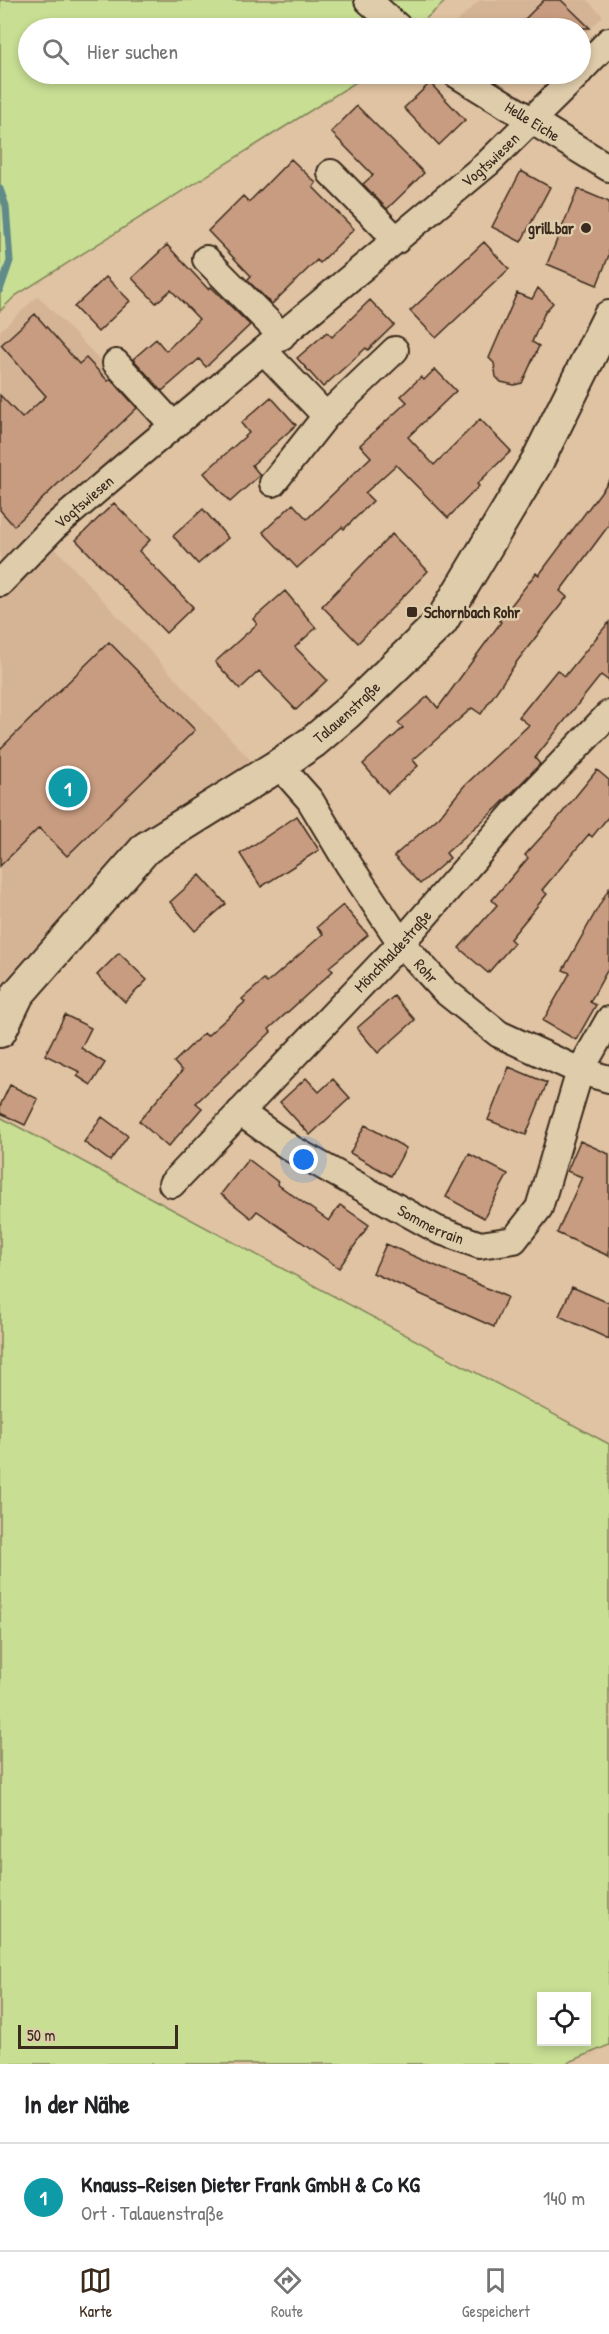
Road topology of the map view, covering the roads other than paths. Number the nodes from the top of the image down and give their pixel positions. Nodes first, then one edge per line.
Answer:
1 (368, 0) edge
2 (388, 18) edge
3 (609, 41) edge
4 (591, 60) edge
5 (470, 84) edge
6 (566, 84) edge
7 (531, 118) junction
8 (609, 168) edge
9 (332, 173) dead end
10 (397, 240) junction
11 (206, 259) dead end
12 (609, 317) edge
13 (273, 343) junction
14 (395, 350) dead end
15 (116, 363) dead end
16 (326, 417) junction
17 (172, 425) junction
18 (273, 483) dead end
19 (0, 583) edge
20 (609, 714) edge
21 (279, 765) junction
22 (401, 943) junction
23 (609, 1020) edge
24 (0, 1031) edge
25 (580, 1071) junction
26 (609, 1079) edge
27 (240, 1112) junction
28 (172, 1184) dead end

1 - 2 street
3 - 4 street, Vogtswiesen
5 - 7 street, Helle Eiche
6 - 7 street, Vogtswiesen
7 - 8 street, Helle Eiche
7 - 10 street, Vogtswiesen
9 - 10 street
10 - 13 street, Vogtswiesen
11 - 13 street
12 - 21 street, Talauenstraße
13 - 16 street
13 - 17 street, Vogtswiesen
14 - 16 street
15 - 17 street
16 - 18 street
17 - 19 street, Vogtswiesen
20 - 22 street, Mönchhaldestraße
21 - 22 street, Rohr
21 - 24 street, Talauenstraße
22 - 25 street, Rohr
22 - 27 street, Mönchhaldestraße
23 - 25 street, Sommerrain
25 - 26 street, Rohr
25 - 27 street, Sommerrain
27 - 28 street, Mönchhaldestraße

